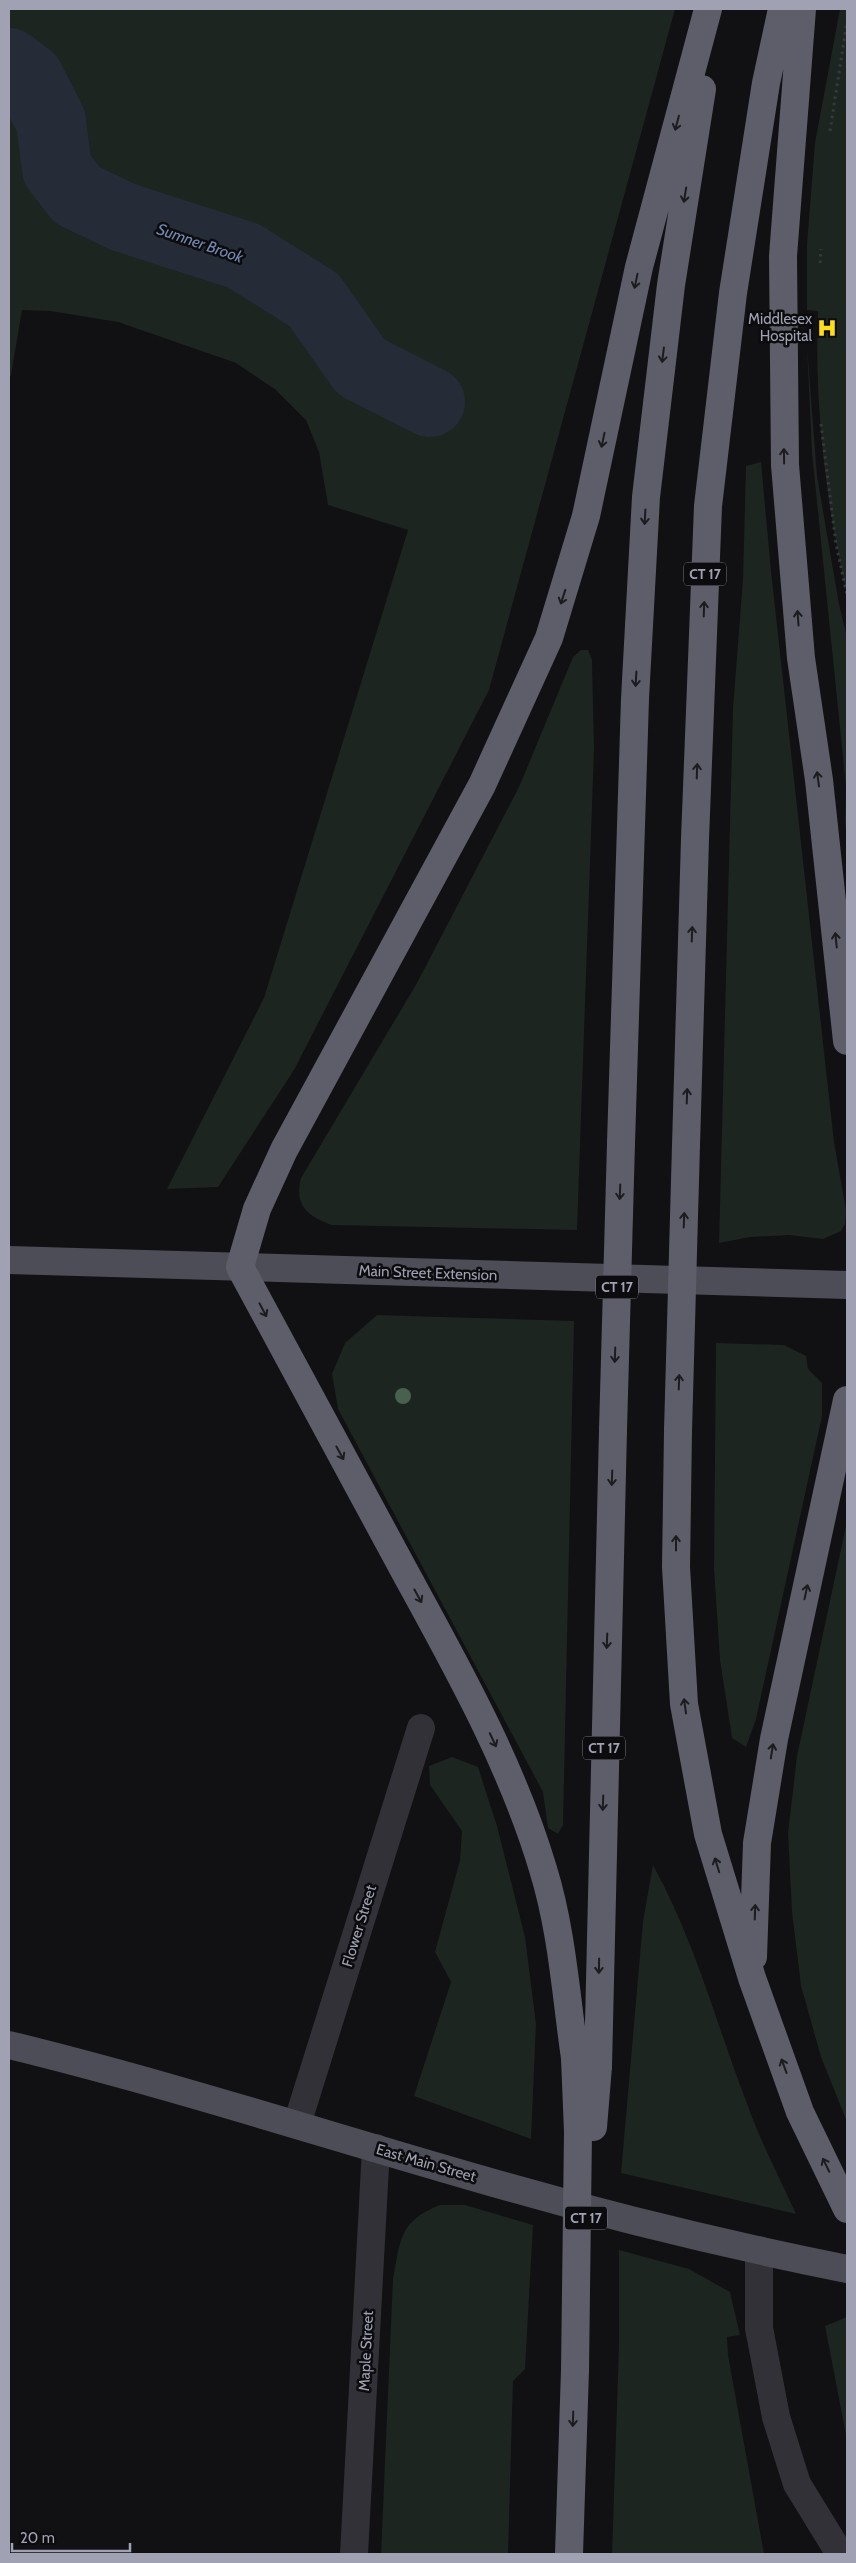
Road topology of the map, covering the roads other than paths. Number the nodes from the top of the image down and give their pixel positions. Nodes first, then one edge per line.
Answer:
1 (708, 9) edge
2 (718, 9) edge
3 (782, 9) edge
4 (802, 9) edge
5 (847, 1041) edge
6 (9, 1260) edge
7 (240, 1267) junction
8 (847, 1285) edge
9 (847, 1400) edge
10 (421, 1728) dead end
11 (752, 1978) junction
12 (9, 2045) edge
13 (586, 2062) junction
14 (297, 2124) junction
15 (376, 2148) junction
16 (847, 2209) edge
17 (759, 2250) junction
18 (847, 2269) edge
19 (354, 2554) edge
20 (569, 2554) edge
21 (840, 2554) edge

1 -> 7 highway
2 -> 13 highway, CT 17, bridge
11 -> 3 highway, CT 17, bridge
5 -> 4 highway
6 - 7 main road, Main Street Extension
7 - 8 main road, Main Street Extension
7 -> 13 highway
11 -> 9 highway
10 - 14 street, Flower Street
16 -> 11 highway, CT 17
12 - 14 main road, East Main Street
13 -> 20 highway, bridge
14 - 15 main road, East Main Street
15 - 17 main road, East Main Street
15 - 19 street, Maple Street
17 - 18 main road, East Main Street
17 - 21 street

